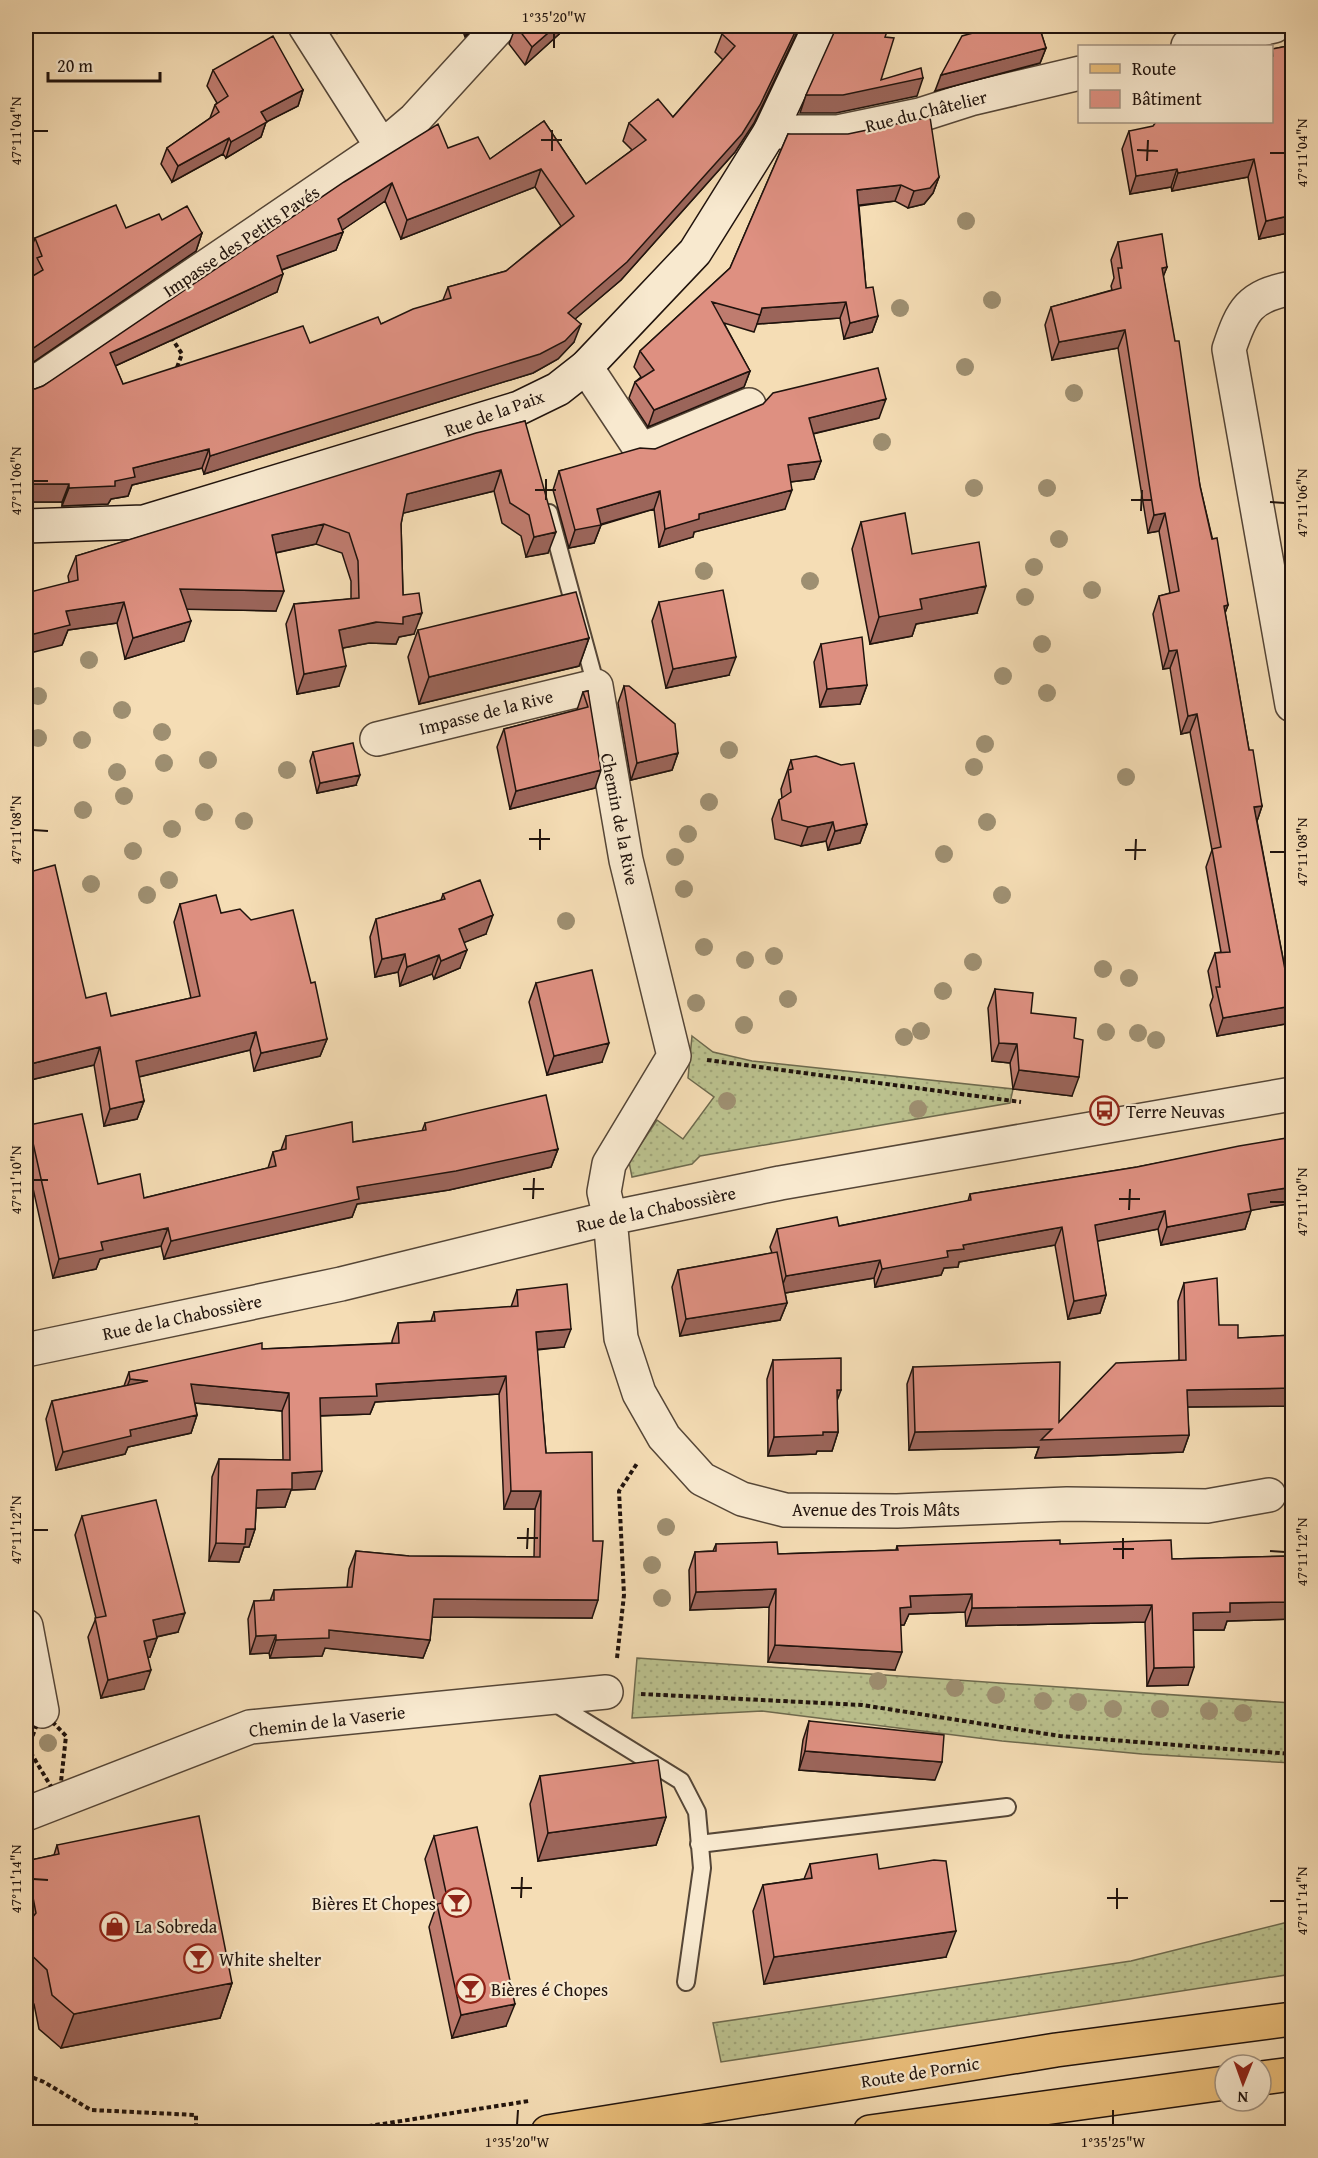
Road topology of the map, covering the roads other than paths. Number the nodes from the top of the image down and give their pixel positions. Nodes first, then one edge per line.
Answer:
1 (305, 26) edge
2 (500, 26) edge
3 (820, 26) edge
4 (1274, 26) edge
5 (1192, 45) edge
6 (1078, 73) edge
7 (770, 132) junction
8 (382, 147) junction
9 (1293, 288) edge
10 (586, 366) junction
11 (26, 389) edge
12 (749, 405) dead end
13 (545, 498) edge
14 (26, 526) edge
15 (596, 686) junction
16 (1293, 705) edge
17 (377, 739) dead end
18 (1293, 1094) edge
19 (610, 1218) junction
20 (26, 1350) edge
21 (1269, 1496) dead end
22 (26, 1626) edge
23 (606, 1692) road end
24 (546, 1698) junction
25 (42, 1711) road end
26 (1007, 1808) dead end
27 (26, 1814) edge
28 (699, 1844) junction
29 (686, 1982) dead end
30 (1293, 2019) edge
31 (1293, 2074) edge
32 (1273, 2076) edge
33 (1213, 2085) edge
34 (548, 2133) edge
35 (870, 2133) edge

1 - 8 street
2 - 8 street, Impasse des Petits Pavés
3 - 7 street, Rue de la Paix
4 - 5 street
6 - 7 street, Rue du Châtelier
7 - 10 street, Rue de la Paix
8 - 11 street, Impasse des Petits Pavés
9 - 16 street
10 - 12 street
10 - 14 street, Rue de la Paix
13 - 15 lane, Chemin de la Rive
15 - 17 street, Impasse de la Rive
15 - 19 street, Chemin de la Rive
18 - 19 street, Rue de la Chabossière
19 - 20 street, Rue de la Chabossière
19 - 21 street, Avenue des Trois Mâts
22 - 25 street
23 - 24 street, Chemin de la Vaserie
24 - 27 street, Chemin de la Vaserie
24 - 28 lane
26 - 28 lane
28 - 29 lane
30 - 34 main road, Route de Pornic
31 - 32 main road
33 - 35 main road

